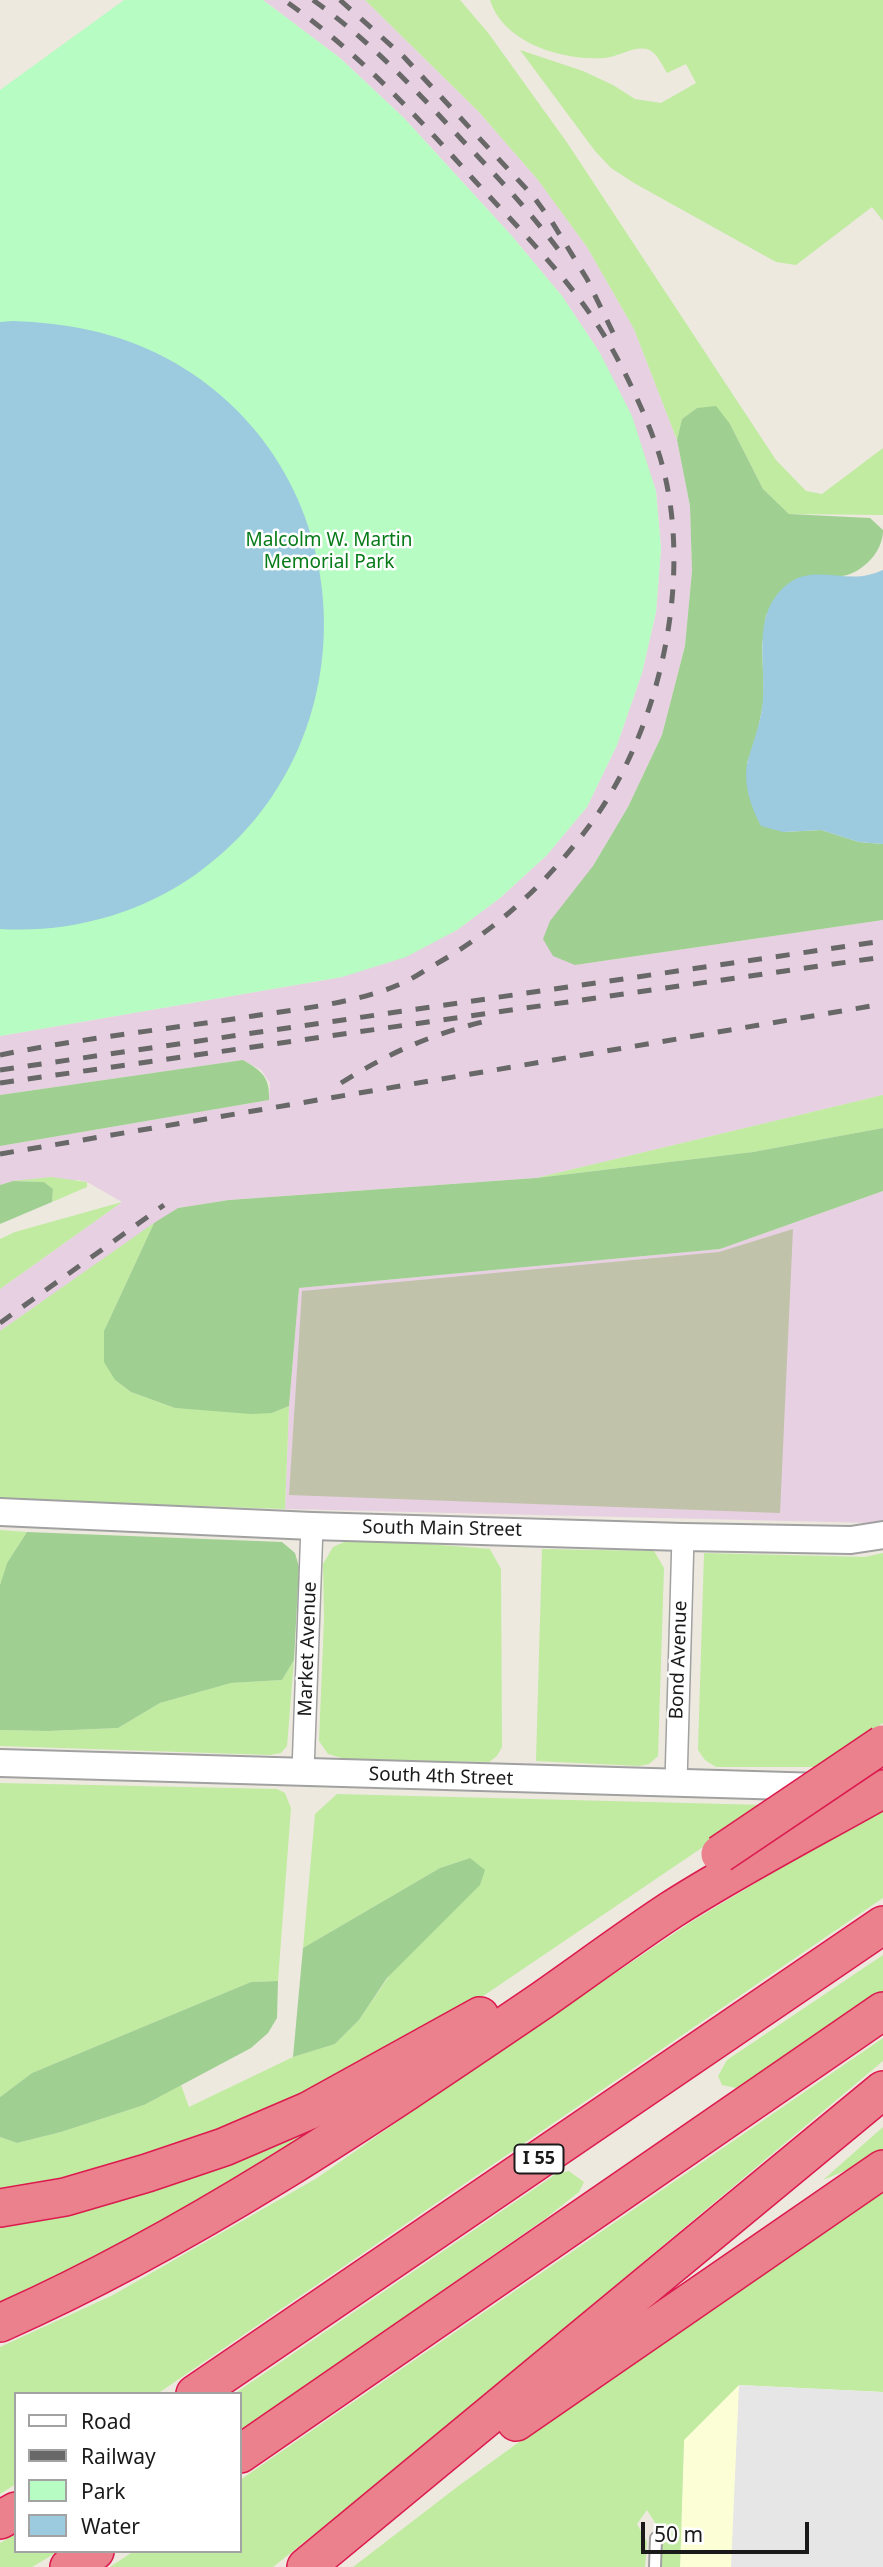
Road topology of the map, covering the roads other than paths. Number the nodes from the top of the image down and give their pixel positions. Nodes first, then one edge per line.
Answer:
1 (0, 1512) edge
2 (312, 1526) junction
3 (883, 1535) edge
4 (683, 1537) junction
5 (883, 1744) edge
6 (0, 1763) edge
7 (303, 1772) junction
8 (676, 1782) junction
9 (883, 1789) edge
10 (671, 1910) junction
11 (883, 1925) edge
12 (883, 2011) edge
13 (445, 2050) junction
14 (883, 2090) edge
15 (883, 2169) edge
16 (0, 2208) edge
17 (0, 2323) edge
18 (198, 2392) edge
19 (242, 2453) edge
20 (425, 2470) junction
21 (656, 2538) dead end
22 (91, 2553) edge
23 (69, 2567) edge
24 (306, 2567) edge
25 (655, 2567) edge

1 - 2 street, South Main Street
2 - 4 street, South Main Street
2 - 7 street, Market Avenue
3 - 4 street, South Main Street
4 - 8 street, Bond Avenue
5 - 10 highway, bridge
6 - 7 street, South 4th Street
7 - 8 street, South 4th Street
8 - 9 street, South 4th Street
9 - 10 highway
10 - 13 highway
11 - 18 highway, I 55
12 - 19 highway
13 - 16 highway
13 - 17 highway
14 - 20 highway
15 - 20 highway
20 - 24 highway
21 - 25 lane
22 - 23 highway

